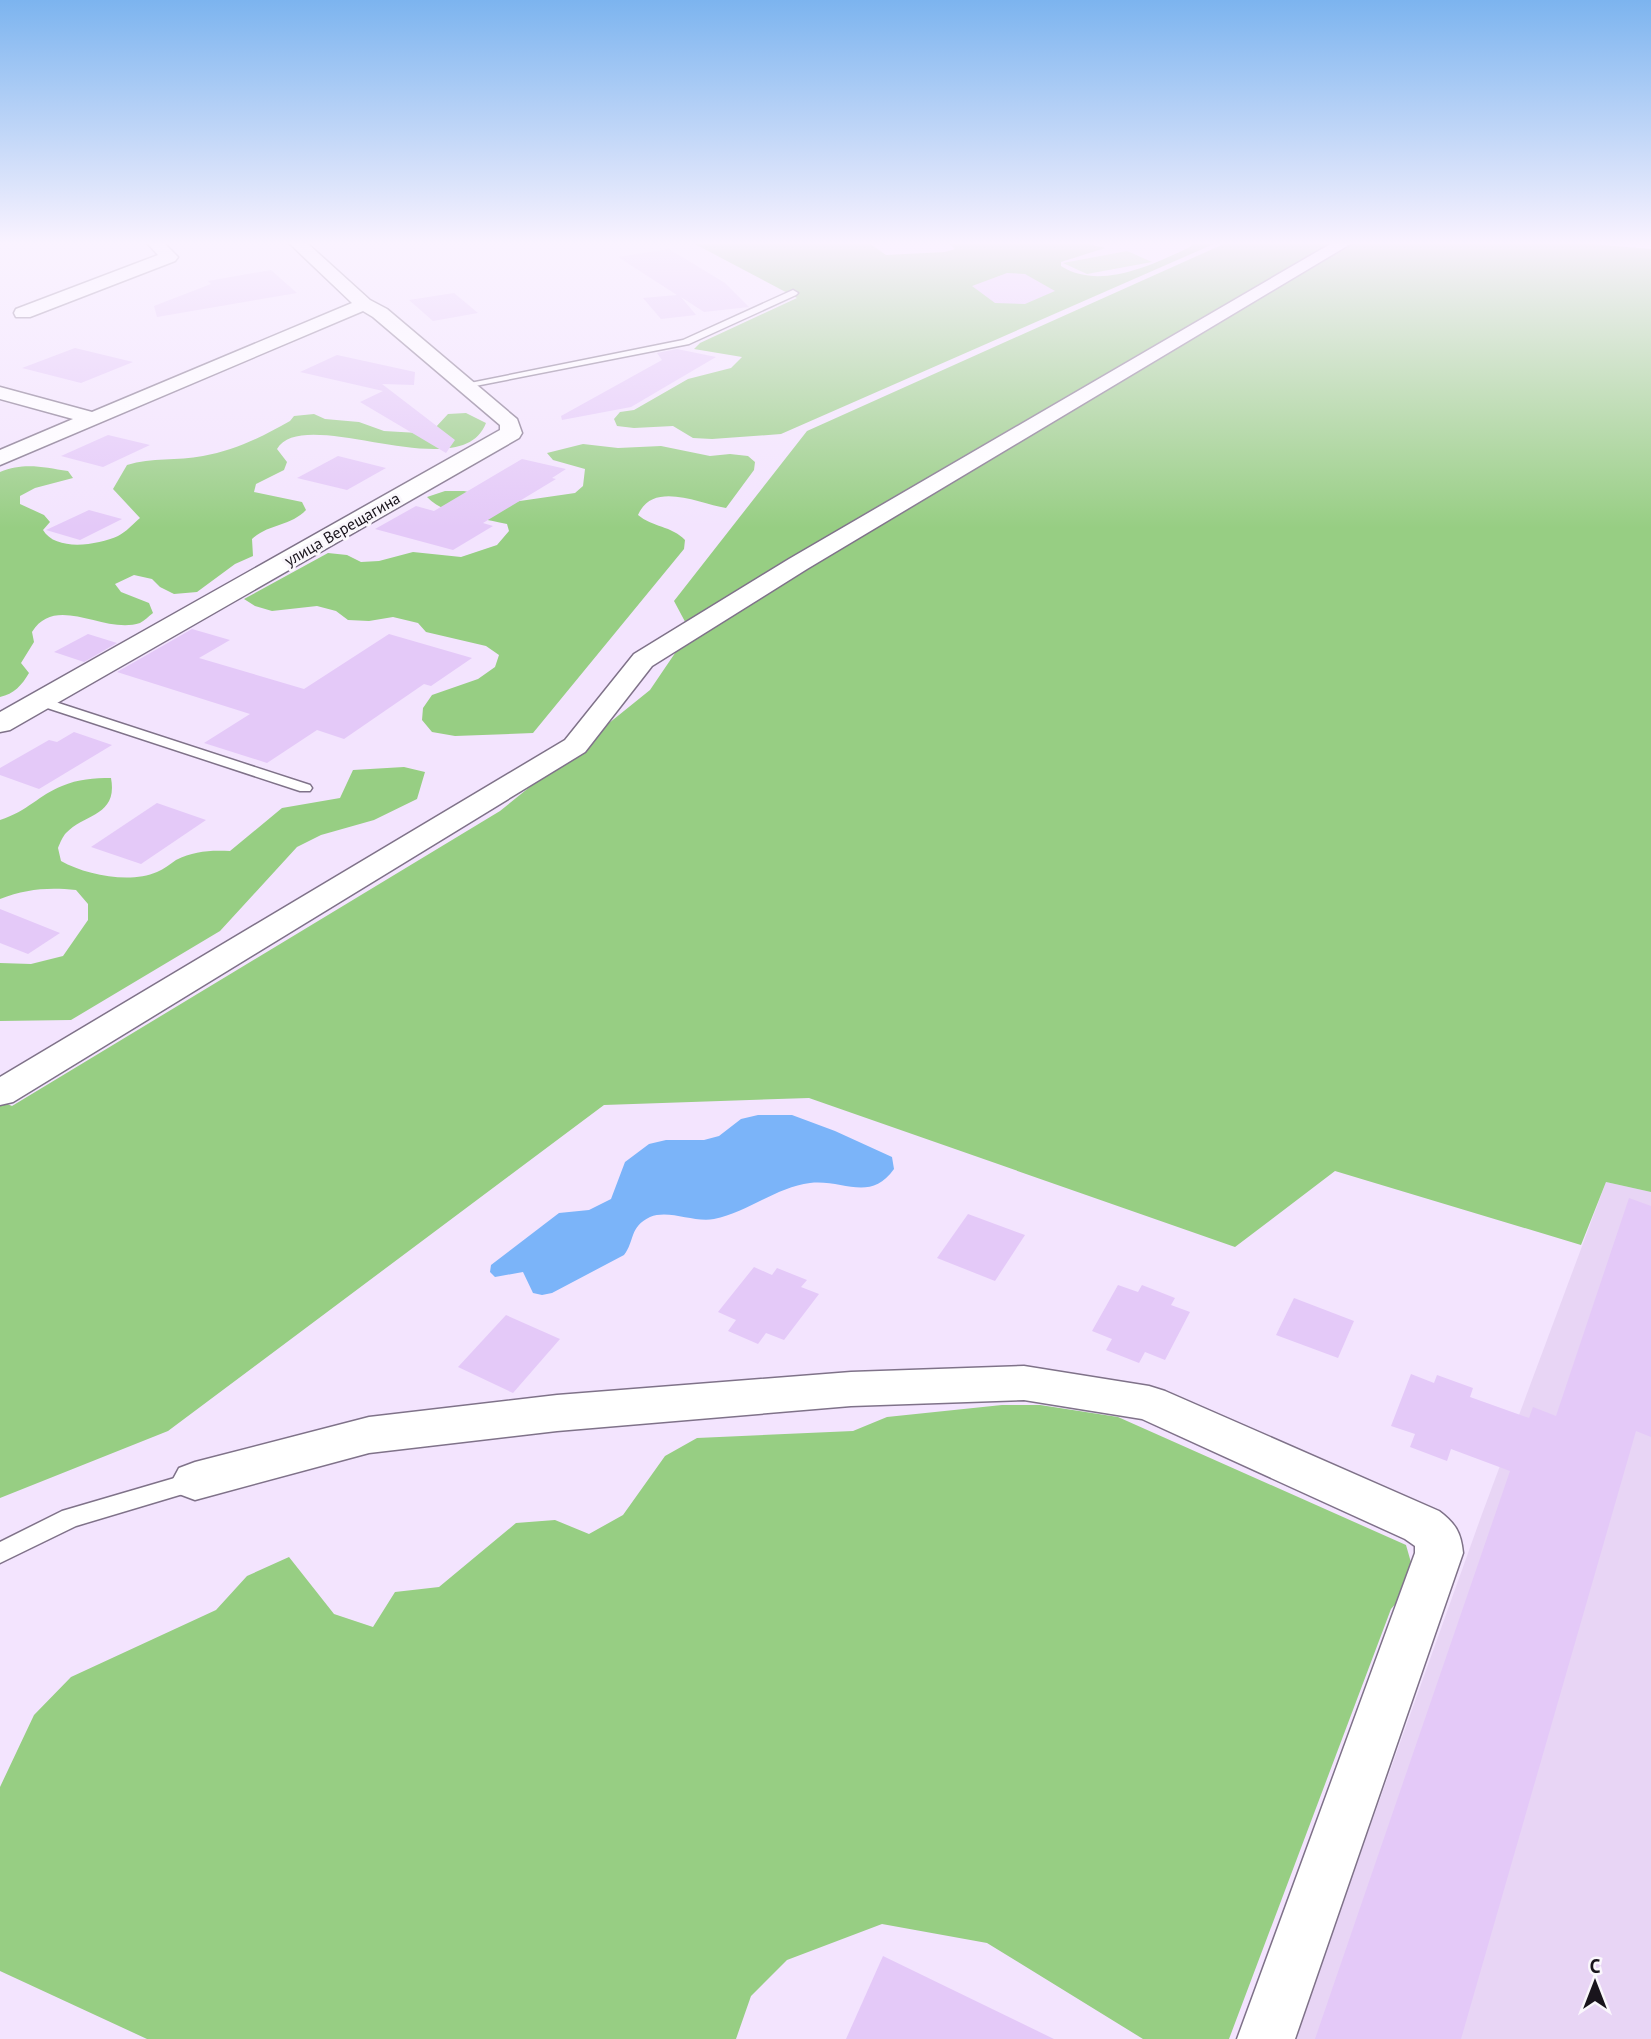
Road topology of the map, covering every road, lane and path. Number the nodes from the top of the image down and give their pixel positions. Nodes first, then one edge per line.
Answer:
1 (283, 338) edge
2 (410, 338) edge
3 (694, 338) edge
4 (1182, 338) edge
5 (465, 385) junction
6 (0, 393) edge
7 (92, 418) junction
8 (0, 458) edge
9 (40, 701) junction
10 (0, 724) edge
11 (305, 788) dead end
12 (0, 1093) edge
13 (195, 1481) joint
14 (0, 1553) edge
15 (1266, 2039) edge

1 - 7 street
2 - 5 street, улица Верещагина
3 - 5 lane
4 - 12 street
5 - 9 street, улица Верещагина
6 - 7 street
7 - 8 street
9 - 10 street, улица Верещагина
9 - 11 lane
13 - 14 lane
13 - 15 street

